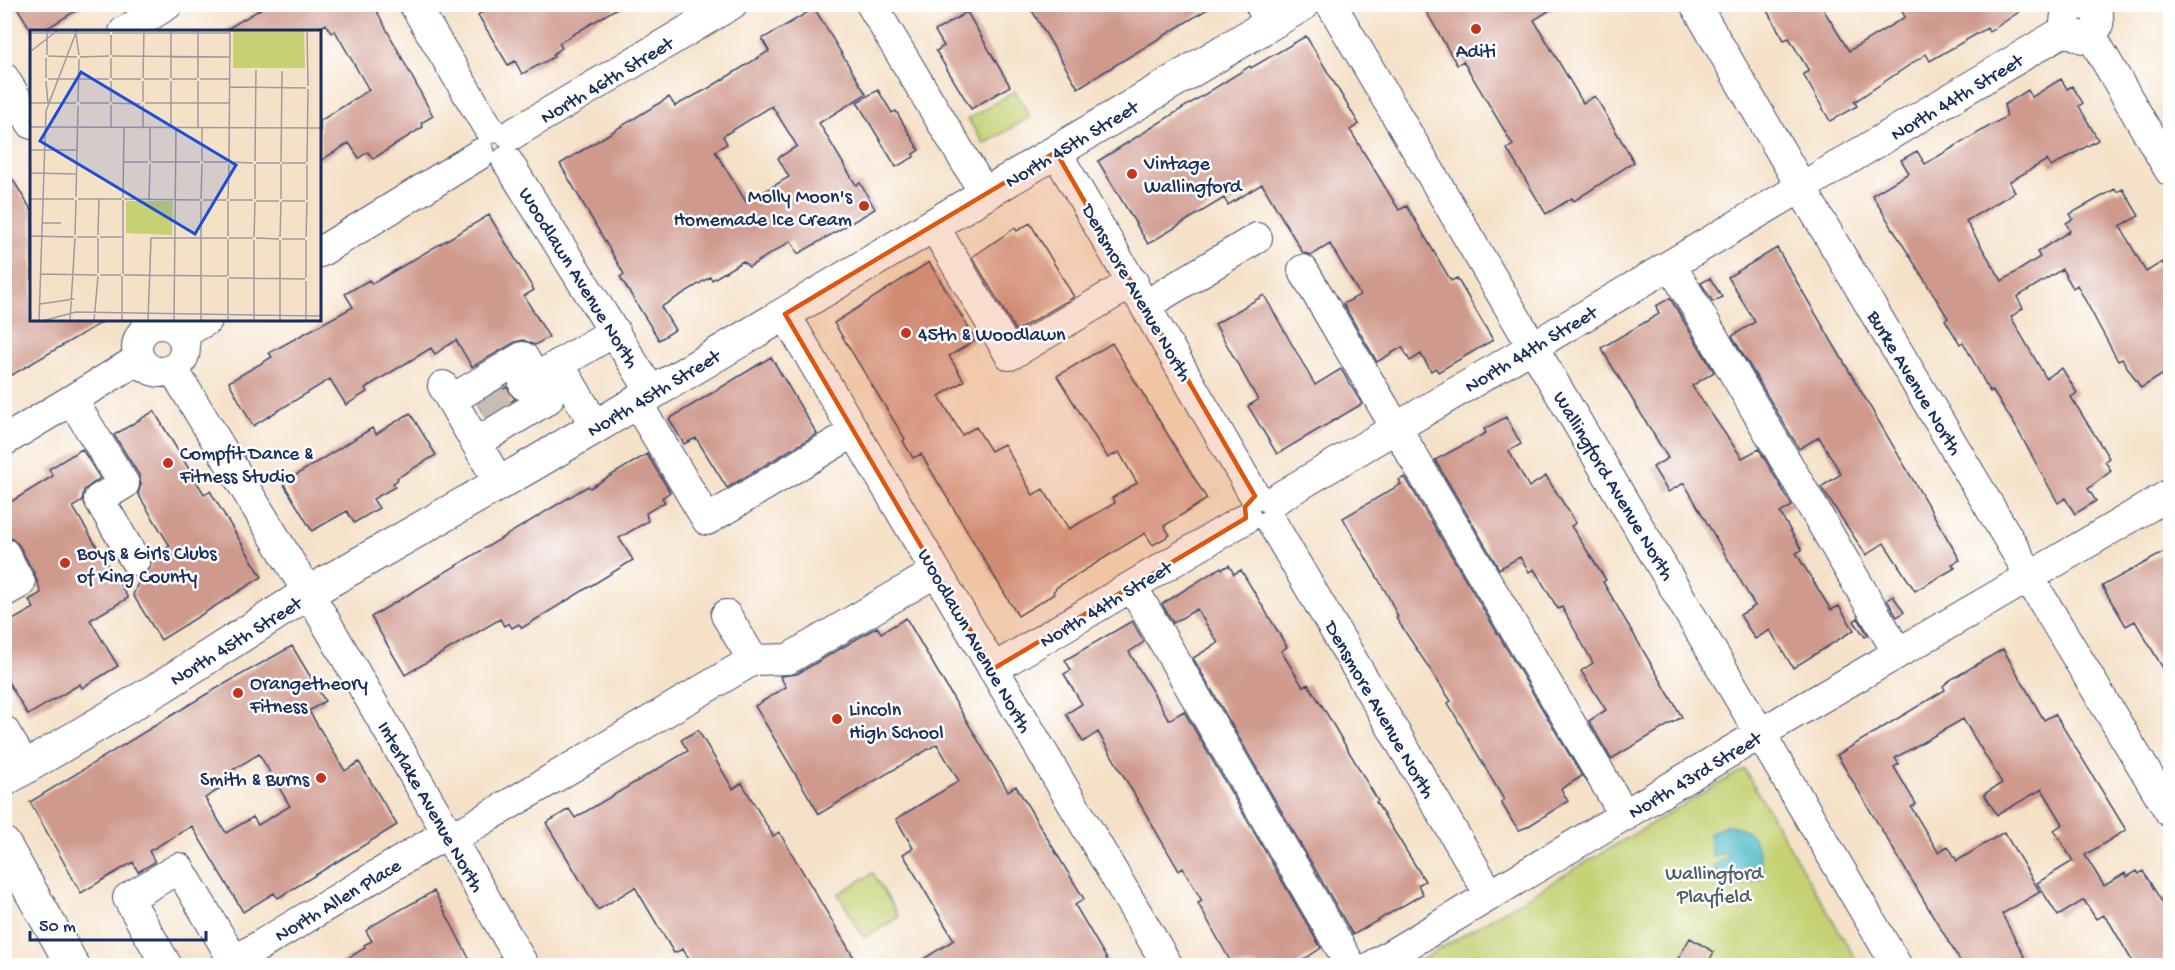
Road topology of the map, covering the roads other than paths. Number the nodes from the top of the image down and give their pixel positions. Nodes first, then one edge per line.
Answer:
1 (168, 4) edge
2 (414, 4) edge
3 (732, 4) edge
4 (871, 4) edge
5 (1303, 4) edge
6 (1331, 4) edge
7 (1695, 4) edge
8 (2085, 13) edge
9 (1266, 14) edge
10 (127, 30) edge
11 (14, 92) edge
12 (30, 120) edge
13 (497, 145) junction
14 (1056, 152) junction
15 (2170, 171) edge
16 (1801, 187) junction
17 (985, 194) junction
18 (933, 225) junction
19 (1257, 238) dead end
20 (321, 251) edge
21 (1671, 265) junction
22 (1303, 270) dead end
23 (1139, 294) junction
24 (785, 314) junction
25 (205, 321) edge
26 (146, 323) edge
27 (615, 331) junction
28 (181, 335) junction
29 (1533, 346) junction
30 (139, 359) junction
31 (173, 369) junction
32 (540, 376) junction
33 (645, 398) junction
34 (72, 400) junction
35 (463, 412) junction
36 (596, 427) junction
37 (1397, 427) junction
38 (854, 432) junction
39 (4, 441) edge
40 (500, 484) junction
41 (2170, 494) edge
42 (1262, 510) junction
43 (4, 553) edge
44 (135, 560) dead end
45 (936, 572) junction
46 (2030, 577) junction
47 (1133, 588) junction
48 (4, 592) edge
49 (308, 593) junction
50 (726, 615) dead end
51 (1898, 653) junction
52 (753, 660) junction
53 (993, 669) junction
54 (4, 731) edge
55 (1761, 734) junction
56 (15, 774) edge
57 (2170, 812) edge
58 (1625, 816) junction
59 (447, 833) junction
60 (4, 844) edge
61 (1490, 895) junction
62 (230, 963) edge
63 (73, 966) edge
64 (167, 966) edge
65 (524, 966) edge
66 (1168, 966) edge
67 (1351, 966) edge
68 (1372, 966) edge
69 (1898, 966) edge

1 - 10 street
2 - 13 street, Woodlawn Avenue North
3 - 13 street, North 46th Street
4 - 17 street
5 - 9 main road, North 45th Street
6 - 29 street, Wallingford Avenue North
7 - 16 street, Burke Avenue North
8 - 15 street
8 - 16 street, North 44th Street
9 - 14 main road, North 45th Street
11 - 12 street
13 - 20 street, North 46th Street
13 - 27 street, Woodlawn Avenue North
14 - 17 main road, North 45th Street
14 - 23 street, Densmore Avenue North
16 - 21 street, North 44th Street
16 - 46 street, Burke Avenue North
17 - 18 main road, North 45th Street
18 - 23 street
18 - 24 main road, North 45th Street
19 - 23 street
21 - 29 street, North 44th Street
21 - 51 street
22 - 37 street
23 - 42 street, Densmore Avenue North
24 - 33 main road, North 45th Street
24 - 38 street, Woodlawn Avenue North
25 - 28 street
26 - 28 street
26 - 30 street
27 - 32 street
27 - 33 street, Woodlawn Avenue North
28 - 31 street
29 - 37 street, North 44th Street
29 - 55 street, Wallingford Avenue North
30 - 31 street
30 - 34 street
31 - 49 street, Interlake Avenue North
32 - 35 street
32 - 35 street
32 - 36 street
33 - 36 main road, North 45th Street
33 - 38 street, Woodlawn Avenue North
34 - 39 street
34 - 44 street
35 - 40 street
36 - 40 main road, North 45th Street
37 - 42 street, North 44th Street
37 - 58 street
38 - 45 street, Woodlawn Avenue North
40 - 49 main road, North 45th Street
41 - 46 street, North 43rd Street
42 - 47 street, North 44th Street
42 - 61 street, Densmore Avenue North
43 - 48 street
45 - 52 street
45 - 53 street, Woodlawn Avenue North
46 - 51 street, North 43rd Street
46 - 57 street, Burke Avenue North
47 - 53 street, North 44th Street
47 - 67 street
49 - 56 main road, North 45th Street
49 - 59 street, Interlake Avenue North
50 - 52 street
51 - 55 street, North 43rd Street
52 - 59 street, North Allen Place
53 - 66 street, Woodlawn Avenue North
54 - 56 street
55 - 58 street, North 43rd Street
55 - 69 street, Wallingford Avenue North
58 - 61 street, North 43rd Street
59 - 62 street, North Allen Place
59 - 65 street, Interlake Avenue North
60 - 63 main road
61 - 68 street, North 43rd Street
62 - 64 street

